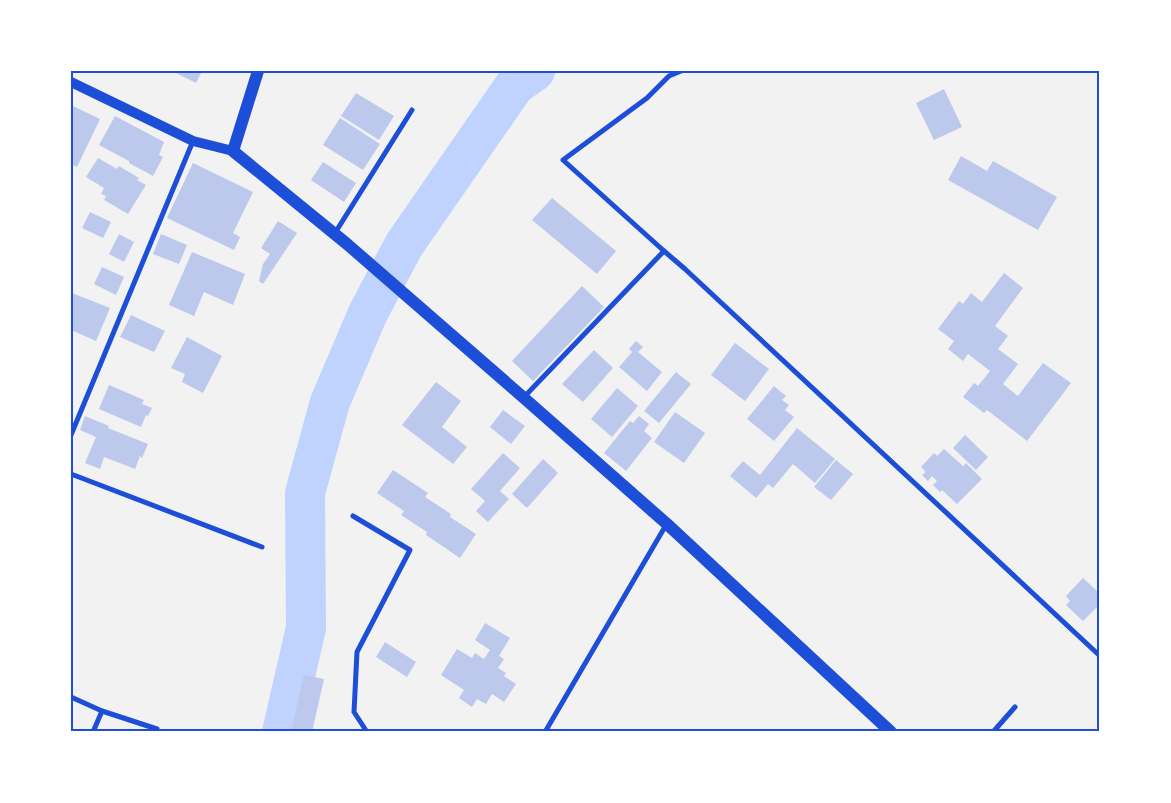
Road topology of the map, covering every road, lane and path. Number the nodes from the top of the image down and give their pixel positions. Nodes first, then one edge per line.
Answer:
1 (258, 71) edge
2 (681, 71) edge
3 (71, 82) edge
4 (412, 110) dead end
5 (193, 141) junction
6 (233, 151) junction
7 (335, 234) junction
8 (664, 251) junction
9 (524, 398) junction
10 (71, 435) edge
11 (71, 474) edge
12 (353, 516) dead end
13 (667, 524) junction
14 (262, 547) dead end
15 (1100, 656) edge
16 (71, 697) edge
17 (1014, 707) dead end
18 (102, 711) junction
19 (157, 729) dead end
20 (93, 732) edge
21 (367, 732) edge
22 (545, 732) edge
23 (891, 732) edge
24 (993, 732) edge

1 - 6 main road
2 - 8 street
3 - 5 main road
4 - 7 street
5 - 6 main road
5 - 10 street
6 - 7 main road
7 - 9 main road
8 - 9 street
8 - 15 street
9 - 13 main road
11 - 14 street
12 - 21 street
13 - 22 street
13 - 23 main road
16 - 18 street
17 - 24 street
18 - 19 street
18 - 20 street

